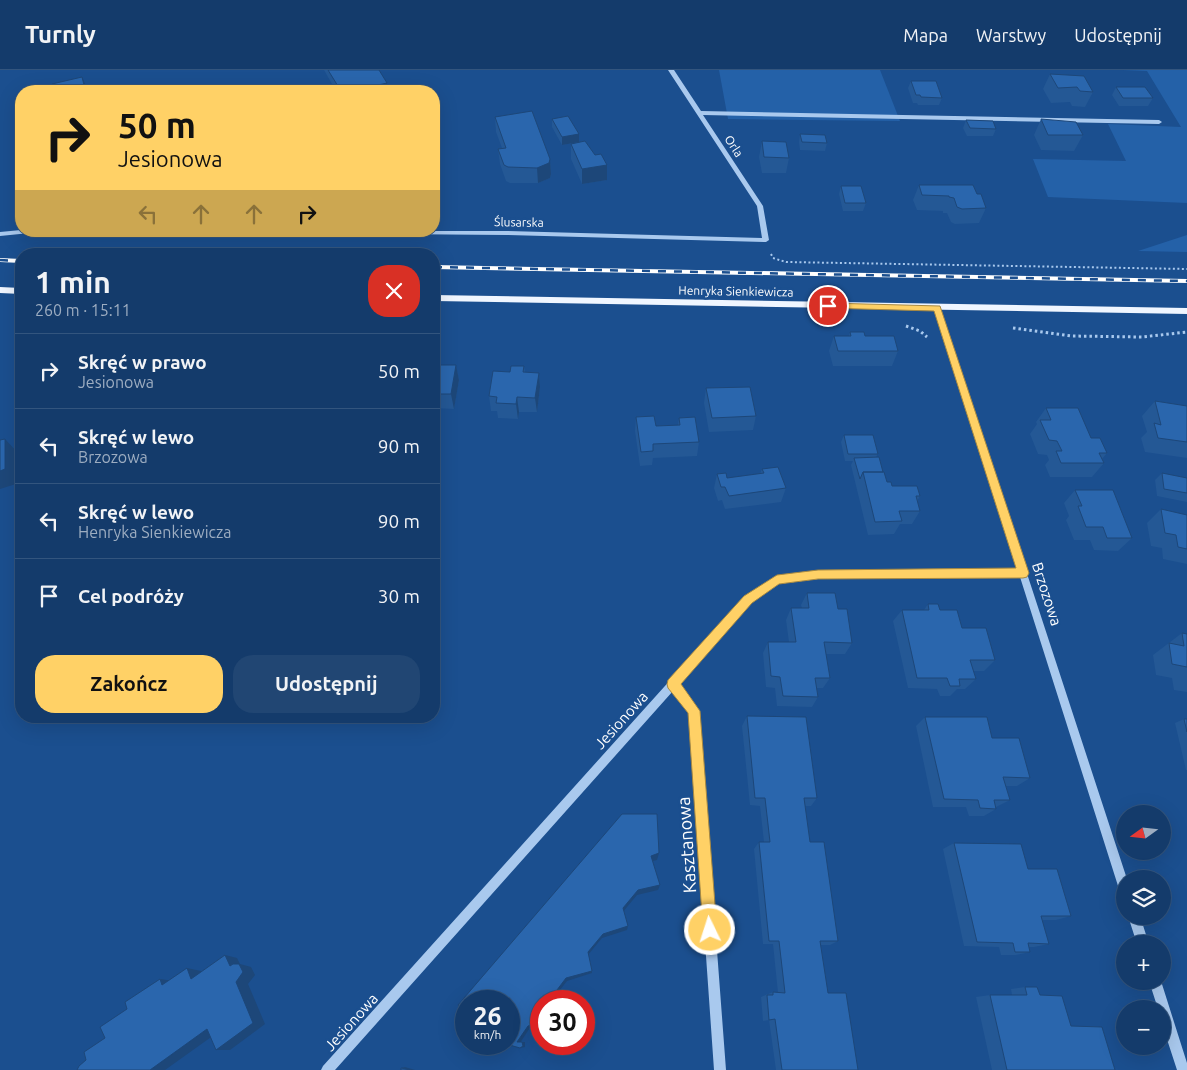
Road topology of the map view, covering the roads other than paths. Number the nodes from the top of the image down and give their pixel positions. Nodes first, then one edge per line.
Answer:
1 (671, 70) edge
2 (699, 113) junction
3 (1159, 122) dead end
4 (15, 232) edge
5 (440, 232) edge
6 (0, 234) edge
7 (766, 240) joint
8 (0, 290) edge
9 (15, 290) edge
10 (440, 298) edge
11 (937, 308) junction
12 (1187, 311) edge
13 (1023, 573) junction
14 (673, 684) junction
15 (1119, 870) edge
16 (1158, 990) edge
17 (327, 1070) edge
18 (720, 1070) edge
19 (1184, 1070) edge

1 - 2 street, Orla
2 - 3 street
2 - 7 street, Orla
4 - 6 street
5 - 7 street, Ślusarska
8 - 9 main road
10 - 11 main road, Henryka Sienkiewicza
11 - 12 main road, Henryka Sienkiewicza
11 - 13 street, Brzozowa
13 - 14 street, Jesionowa
13 - 15 street, Brzozowa
14 - 17 street, Jesionowa
14 - 18 street, Kasztanowa
16 - 19 street

